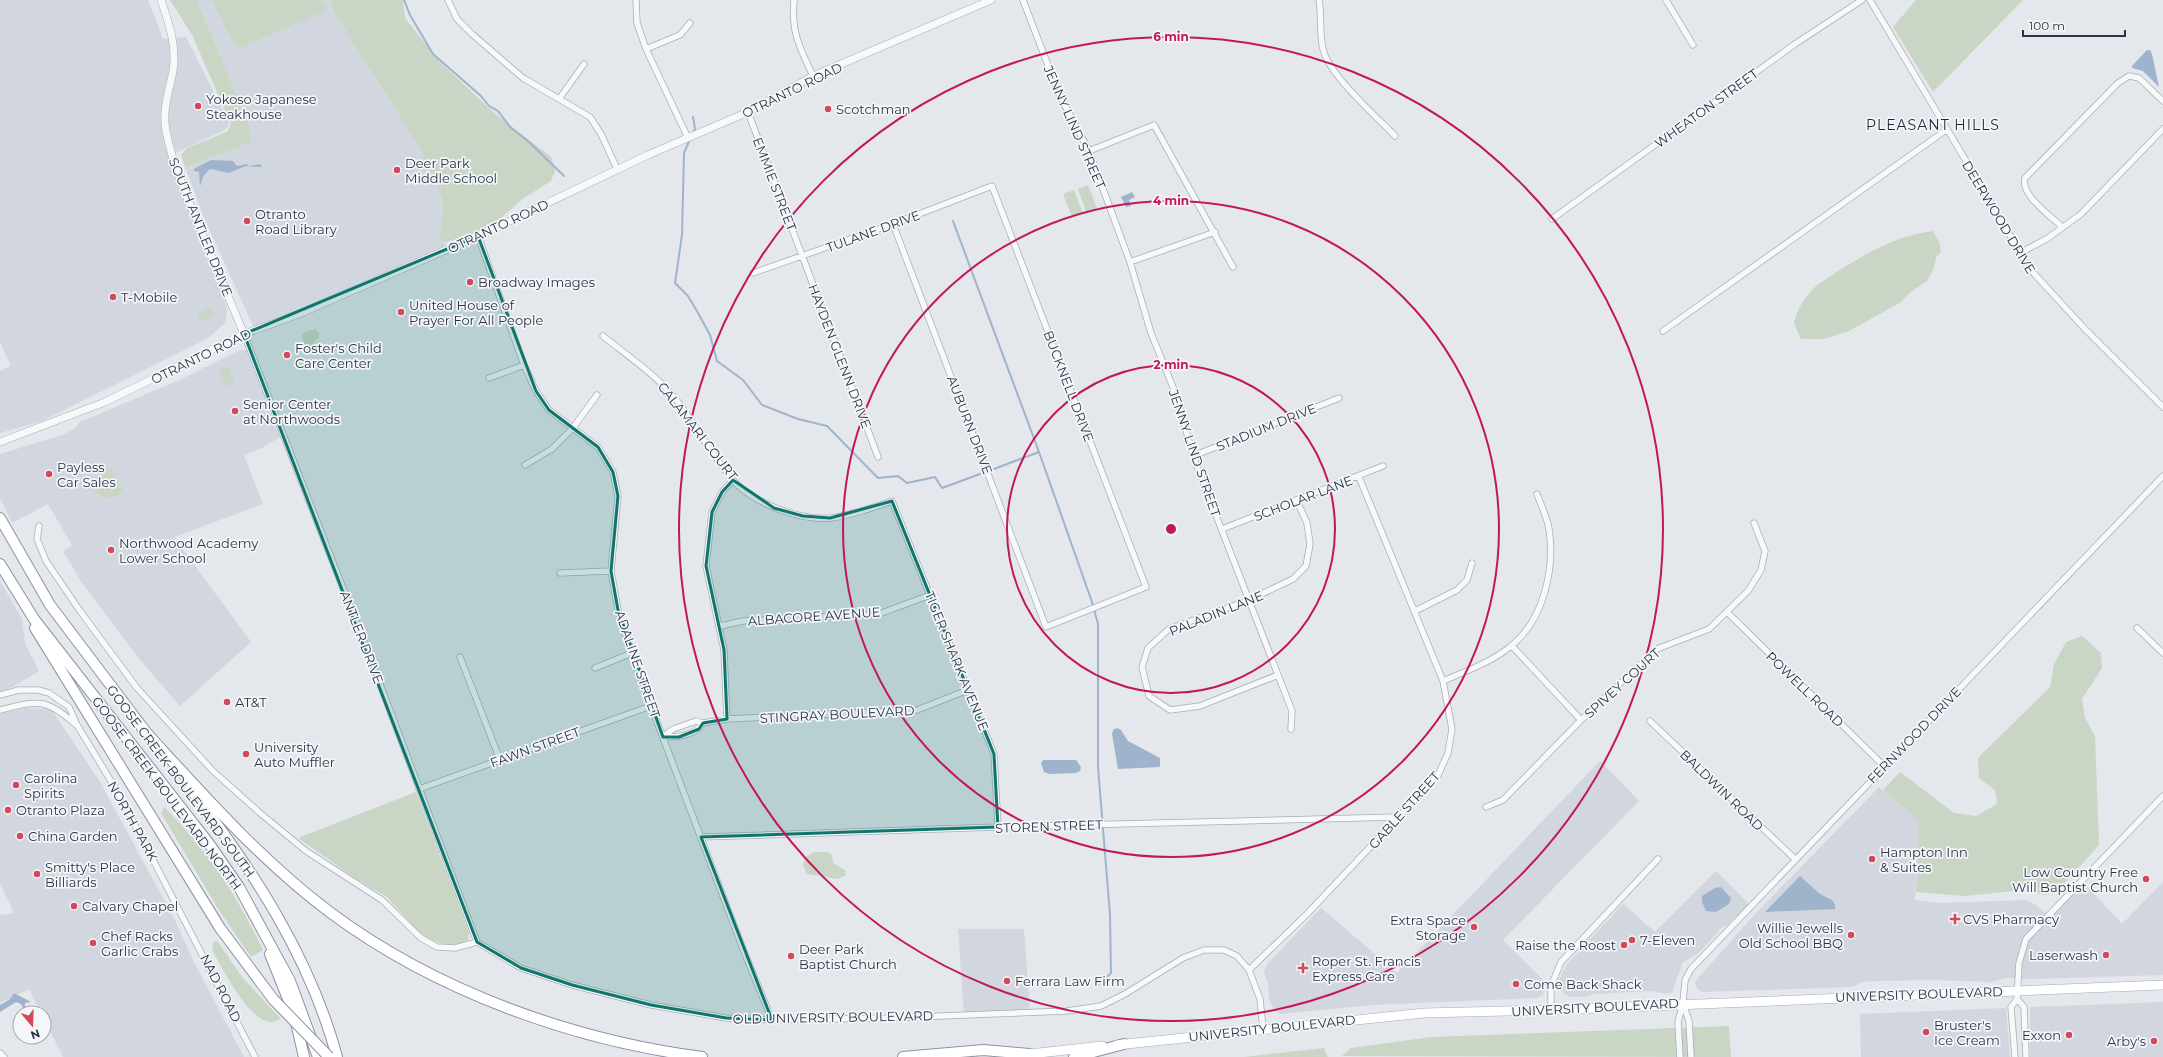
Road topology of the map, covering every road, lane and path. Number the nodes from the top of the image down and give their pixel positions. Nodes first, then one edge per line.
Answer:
1 (161, 0) edge
2 (448, 0) edge
3 (636, 0) edge
4 (794, 0) edge
5 (992, 0) edge
6 (1023, 0) edge
7 (1318, 0) edge
8 (1666, 0) edge
9 (1862, 0) edge
10 (1870, 0) edge
11 (690, 23) dead end
12 (1693, 45) dead end
13 (646, 48) junction
14 (584, 64) dead end
15 (813, 76) junction
16 (559, 99) junction
17 (2163, 100) edge
18 (748, 112) junction
19 (2163, 129) edge
20 (1946, 130) junction
21 (1395, 136) dead end
22 (688, 138) junction
23 (1088, 151) junction
24 (617, 169) junction
25 (992, 186) joint
26 (1552, 219) dead end
27 (893, 224) junction
28 (2062, 227) junction
29 (1215, 232) junction
30 (478, 236) junction
31 (2020, 253) junction
32 (802, 256) junction
33 (1130, 262) junction
34 (1233, 267) dead end
35 (753, 273) dead end
36 (1663, 331) dead end
37 (244, 334) junction
38 (603, 336) dead end
39 (524, 365) junction
40 (489, 378) dead end
41 (597, 395) dead end
42 (1339, 398) dead end
43 (2163, 407) edge
44 (572, 429) junction
45 (0, 442) edge
46 (1193, 456) junction
47 (878, 457) dead end
48 (525, 465) dead end
49 (1383, 466) dead end
50 (2163, 476) edge
51 (1359, 477) junction
52 (733, 480) junction
53 (1537, 494) dead end
54 (892, 501) joint
55 (1297, 501) junction
56 (0, 518) edge
57 (1754, 523) dead end
58 (39, 526) dead end
59 (1222, 529) junction
60 (1472, 563) dead end
61 (0, 564) edge
62 (611, 571) junction
63 (560, 573) dead end
64 (16, 589) junction
65 (930, 595) junction
66 (1249, 600) junction
67 (1087, 610) joint
68 (1415, 611) junction
69 (1727, 612) junction
70 (720, 626) junction
71 (2137, 628) dead end
72 (1512, 646) junction
73 (632, 653) junction
74 (2163, 653) edge
75 (460, 657) dead end
76 (595, 668) dead end
77 (1278, 676) junction
78 (1443, 681) junction
79 (968, 690) junction
80 (0, 695) edge
81 (651, 706) junction
82 (0, 710) edge
83 (727, 719) junction
84 (1581, 720) junction
85 (1650, 721) dead end
86 (703, 723) junction
87 (77, 725) junction
88 (142, 728) junction
89 (1291, 729) dead end
90 (663, 737) junction
91 (500, 760) junction
92 (1884, 766) junction
93 (419, 789) junction
94 (2163, 796) edge
95 (1486, 807) dead end
96 (1397, 817) junction
97 (998, 827) junction
98 (702, 837) junction
99 (1795, 858) junction
100 (1658, 859) dead end
101 (243, 894) junction
102 (185, 919) joint
103 (477, 942) junction
104 (1248, 970) junction
105 (2163, 984) edge
106 (2017, 995) junction
107 (1683, 1003) junction
108 (1550, 1010) junction
109 (772, 1020) junction
110 (1263, 1029) junction
111 (1124, 1044) junction
112 (0, 1053) edge
113 (1029, 1054) junction
114 (4, 1057) edge
115 (255, 1057) edge
116 (304, 1057) edge
117 (318, 1057) edge
118 (329, 1057) edge
119 (337, 1057) edge
120 (702, 1057) edge
121 (903, 1057) edge
122 (1008, 1057) edge
123 (1074, 1057) edge
124 (1680, 1057) edge
125 (1690, 1057) edge
126 (2015, 1057) edge
127 (2026, 1057) edge

1 - 37 street, SOUTH ANTLER DRIVE
2 - 16 street
3 - 13 street
4 - 15 street
5 - 15 street, OTRANTO ROAD
6 - 23 street, JENNY LIND STREET
7 - 21 street
8 - 12 street
9 - 26 street, WHEATON STREET
10 - 20 street, DEERWOOD DRIVE
11 - 13 street
13 - 22 street
14 - 16 street
15 - 18 street, OTRANTO ROAD
16 - 24 street
17 - 28 street
18 - 22 street, OTRANTO ROAD
18 - 32 street, EMMIE STREET
19 - 28 street
20 - 31 street, DEERWOOD DRIVE
20 - 36 street
22 - 24 street, OTRANTO ROAD
23 - 29 street
23 - 33 street, JENNY LIND STREET
24 - 30 street, OTRANTO ROAD
25 - 27 street, TULANE DRIVE
25 - 67 street, BUCKNELL DRIVE
27 - 32 street, TULANE DRIVE
27 - 67 street, AUBURN DRIVE
28 - 31 street
29 - 33 street
29 - 34 street
30 - 37 street, OTRANTO ROAD
30 - 39 street, ADALINE STREET
31 - 43 street, DEERWOOD DRIVE
32 - 35 street, TULANE DRIVE
32 - 47 street, HAYDEN GLENN DRIVE
33 - 46 street, JENNY LIND STREET
37 - 45 street, OTRANTO ROAD
37 - 93 street, ANTLER DRIVE
38 - 52 street, CALAMARI COURT
39 - 40 street
39 - 44 street, ADALINE STREET
41 - 44 street
42 - 46 street, STADIUM DRIVE
44 - 48 street
44 - 62 street, ADALINE STREET
46 - 59 street, JENNY LIND STREET
49 - 51 street, SCHOLAR LANE
50 - 92 street, FERNWOOD DRIVE
51 - 55 street, SCHOLAR LANE
51 - 68 street, GABLE STREET
52 - 54 street, CALAMARI COURT
52 - 70 street
53 - 72 street
54 - 65 street, TIGER SHARK AVENUE
55 - 59 street, SCHOLAR LANE
55 - 66 street, PALADIN LANE
56 - 88 highway, GOOSE CREEK BOULEVARD SOUTH
57 - 69 street, SPIVEY COURT
58 - 103 street
59 - 66 street, JENNY LIND STREET
60 - 68 street
61 - 64 highway, GOOSE CREEK BOULEVARD NORTH
62 - 63 street
62 - 73 street, ADALINE STREET
64 - 101 highway, GOOSE CREEK BOULEVARD NORTH
64 - 118 highway, bridge
65 - 70 street, ALBACORE AVENUE
65 - 79 street, TIGER SHARK AVENUE
66 - 77 street, JENNY LIND STREET
66 - 77 street, PALADIN LANE
68 - 78 street, GABLE STREET
69 - 84 street, SPIVEY COURT
69 - 92 street, POWELL ROAD
70 - 83 street
71 - 74 street
72 - 78 street
72 - 84 street
73 - 76 street
73 - 81 street, ADALINE STREET
75 - 91 street
77 - 89 street, JENNY LIND STREET
78 - 96 street, GABLE STREET
79 - 83 street, STINGRAY BOULEVARD
79 - 97 street, TIGER SHARK AVENUE
80 - 87 street, NORTH PARK
81 - 90 street, ADALINE STREET
81 - 91 street, FAWN STREET
82 - 87 street, NORTH PARK
83 - 86 street, STINGRAY BOULEVARD
84 - 95 street, SPIVEY COURT
85 - 99 street, BALDWIN ROAD
86 - 90 street, STINGRAY BOULEVARD
86 - 90 street, STINGRAY BOULEVARD
87 - 102 street, NORTH PARK
88 - 119 highway, GOOSE CREEK BOULEVARD SOUTH
88 - 120 highway
90 - 98 street, ADALINE STREET
91 - 93 street, FAWN STREET
92 - 99 street, FERNWOOD DRIVE
93 - 103 street, ANTLER DRIVE
94 - 106 street
96 - 97 street, STOREN STREET
96 - 104 street, GABLE STREET
97 - 98 street, STOREN STREET
98 - 109 street, ADALINE STREET
99 - 107 street, FERNWOOD DRIVE
100 - 108 street
101 - 116 highway
101 - 117 highway, GOOSE CREEK BOULEVARD NORTH
102 - 115 street, NAD ROAD
103 - 109 street, OLD UNIVERSITY BOULEVARD
104 - 109 street, OLD UNIVERSITY BOULEVARD
104 - 110 street, OLD UNIVERSITY BOULEVARD
105 - 106 main road, UNIVERSITY BOULEVARD
106 - 107 main road, UNIVERSITY BOULEVARD
106 - 126 street
106 - 127 street
107 - 108 main road, UNIVERSITY BOULEVARD
107 - 124 street, FERNWOOD DRIVE
107 - 125 street, FERNWOOD DRIVE
108 - 110 main road, UNIVERSITY BOULEVARD
110 - 111 main road, UNIVERSITY BOULEVARD
111 - 113 main road, UNIVERSITY BOULEVARD
111 - 123 highway
112 - 114 street
113 - 121 highway
113 - 122 main road, UNIVERSITY BOULEVARD

